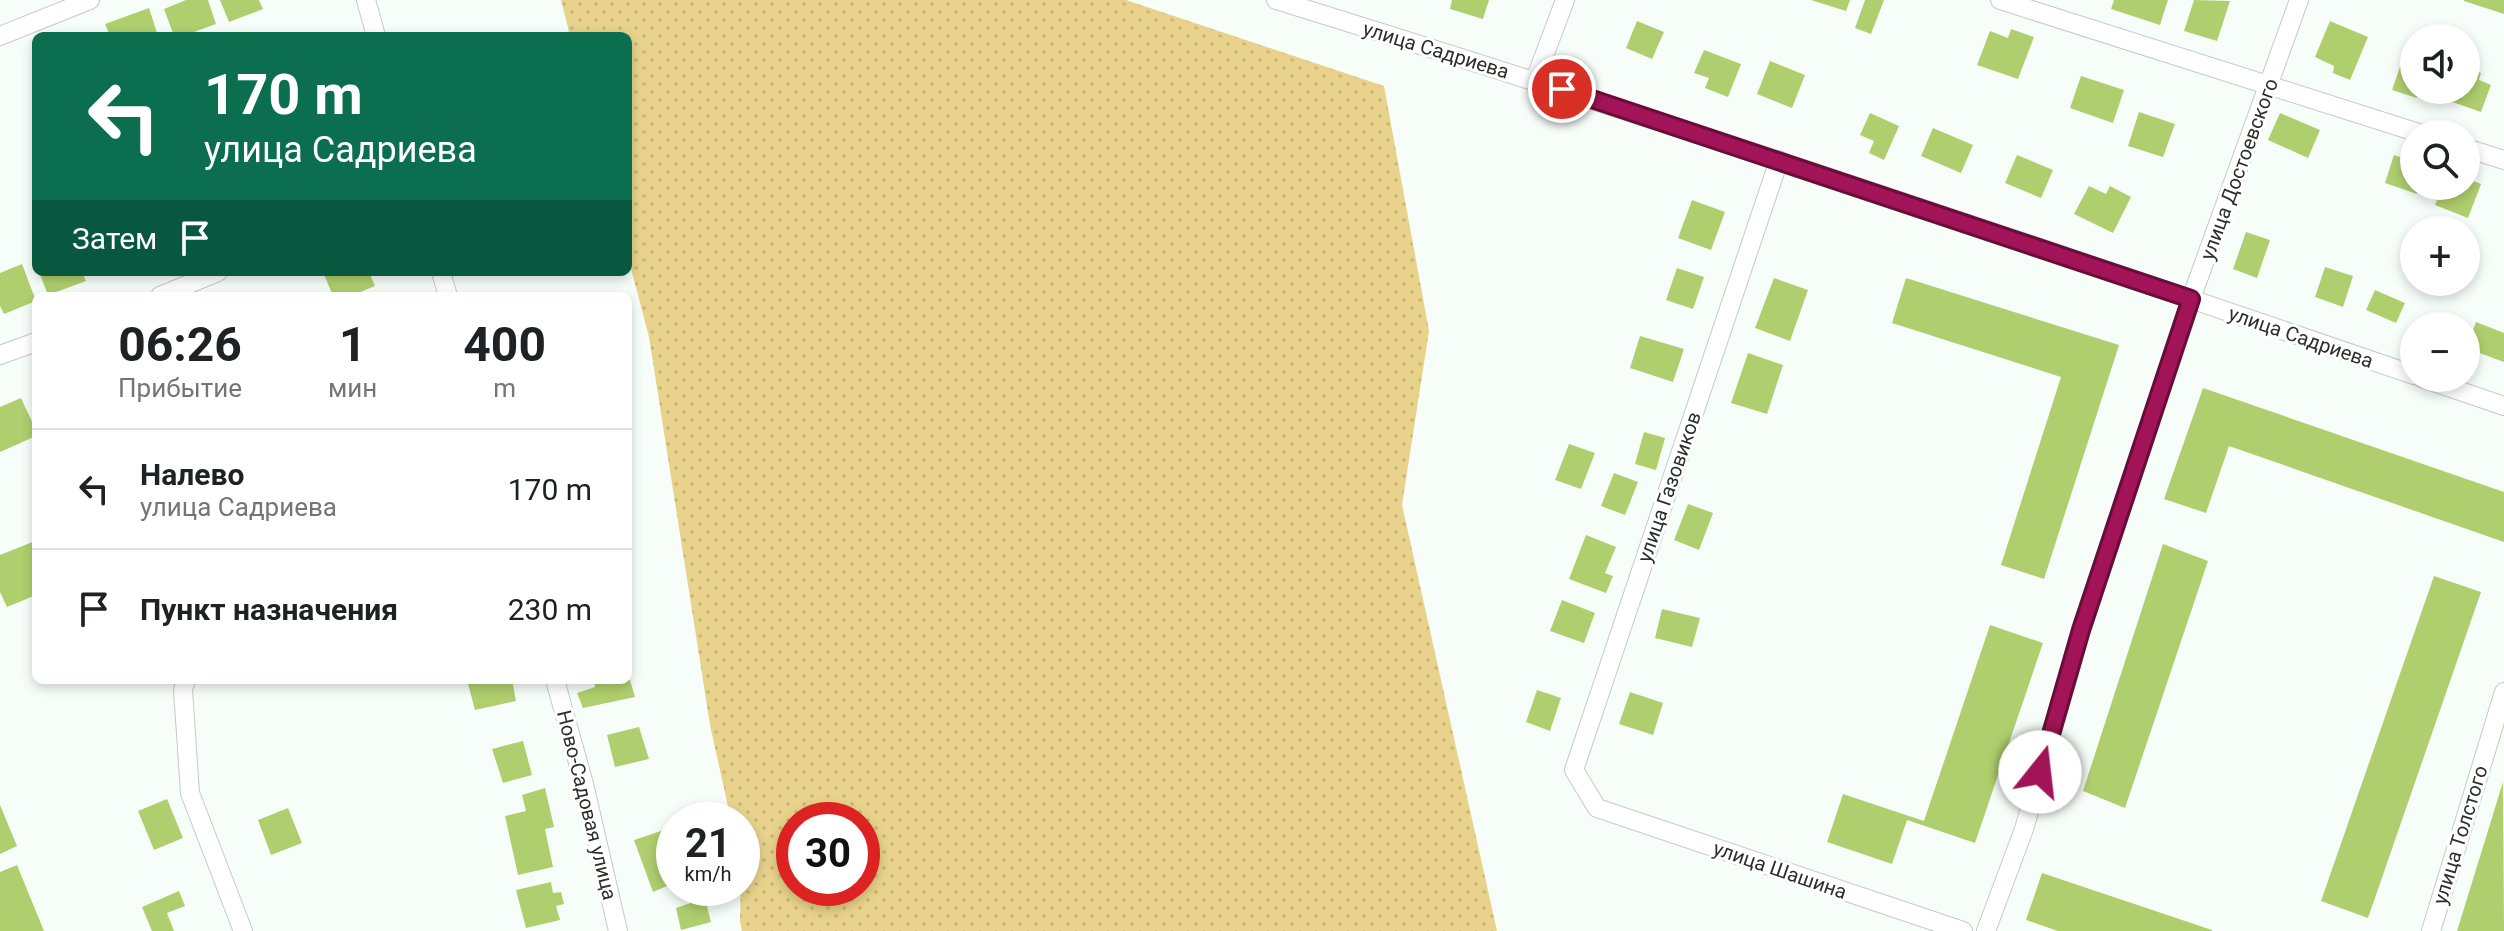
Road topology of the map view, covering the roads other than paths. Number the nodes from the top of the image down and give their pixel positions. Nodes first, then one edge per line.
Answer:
1 (90, 0) edge
2 (366, 0) edge
3 (1276, 0) edge
4 (1565, 0) edge
5 (2000, 0) edge
6 (2299, 0) edge
7 (375, 32) edge
8 (0, 36) edge
9 (1535, 80) junction
10 (2269, 86) junction
11 (2400, 127) edge
12 (2480, 152) edge
13 (1779, 160) junction
14 (2504, 160) edge
15 (208, 276) edge
16 (170, 292) edge
17 (2191, 299) junction
18 (32, 343) edge
19 (0, 355) edge
20 (2400, 370) edge
21 (2463, 392) edge
22 (2504, 406) edge
23 (185, 684) edge
24 (556, 684) edge
25 (2504, 692) edge
26 (1597, 808) joint
27 (243, 931) edge
28 (618, 931) edge
29 (1963, 931) edge
30 (1986, 931) edge
31 (2431, 931) edge

1 - 8 street
2 - 7 street
3 - 9 street, улица Садриева
4 - 9 street
5 - 10 street
6 - 10 street, улица Достоевского
9 - 13 street, улица Садриева
10 - 11 street
10 - 17 street, улица Достоевского
12 - 14 street
13 - 17 street, улица Садриева
13 - 26 street, улица Газовиков
15 - 16 street
17 - 20 street, улица Садриева
17 - 30 street, улица Достоевского
18 - 19 street
21 - 22 street
23 - 27 street
24 - 28 street, Ново-Садовая улица
25 - 31 street, улица Толстого
26 - 29 street, улица Шашина

